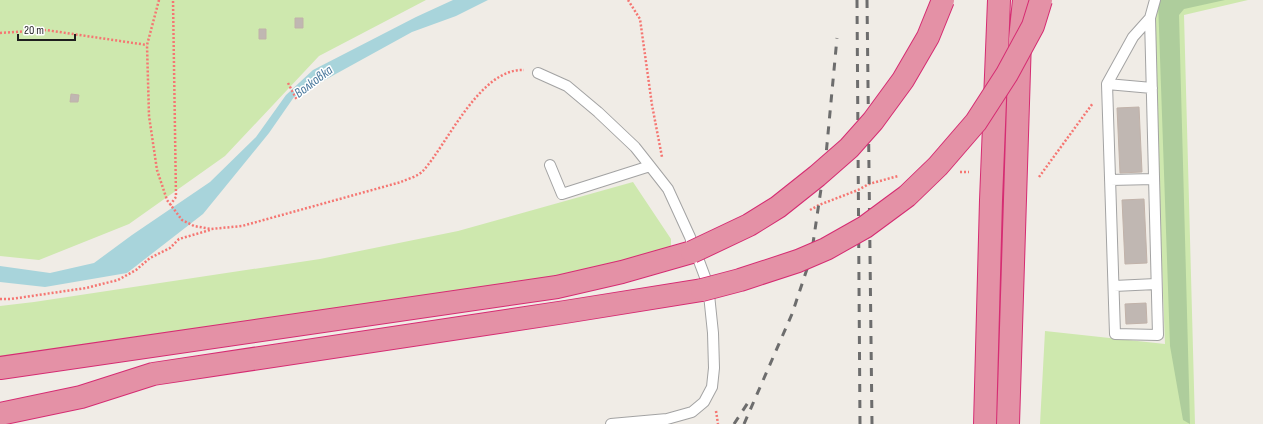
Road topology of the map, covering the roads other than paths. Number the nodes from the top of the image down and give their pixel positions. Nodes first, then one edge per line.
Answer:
1 (943, 0) edge
2 (999, 0) edge
3 (1024, 0) edge
4 (1041, 0) edge
5 (1156, 0) edge
6 (1150, 18) junction
7 (538, 73) road end
8 (1107, 84) junction
9 (1152, 88) junction
10 (550, 165) dead end
11 (650, 166) junction
12 (1154, 179) junction
13 (1110, 180) junction
14 (1156, 284) junction
15 (1114, 286) junction
16 (0, 368) edge
17 (0, 414) edge
18 (610, 424) edge
19 (985, 424) edge
20 (1008, 424) edge

1 - 16 highway, bridge
2 - 19 highway
3 - 20 highway
4 - 17 highway, bridge
5 - 6 lane
6 - 8 lane
6 - 9 lane
7 - 11 lane
8 - 9 lane
8 - 13 lane
9 - 12 lane
10 - 11 lane
11 - 18 lane
12 - 13 lane
12 - 14 lane
13 - 15 lane
14 - 15 lane
14 - 15 lane

